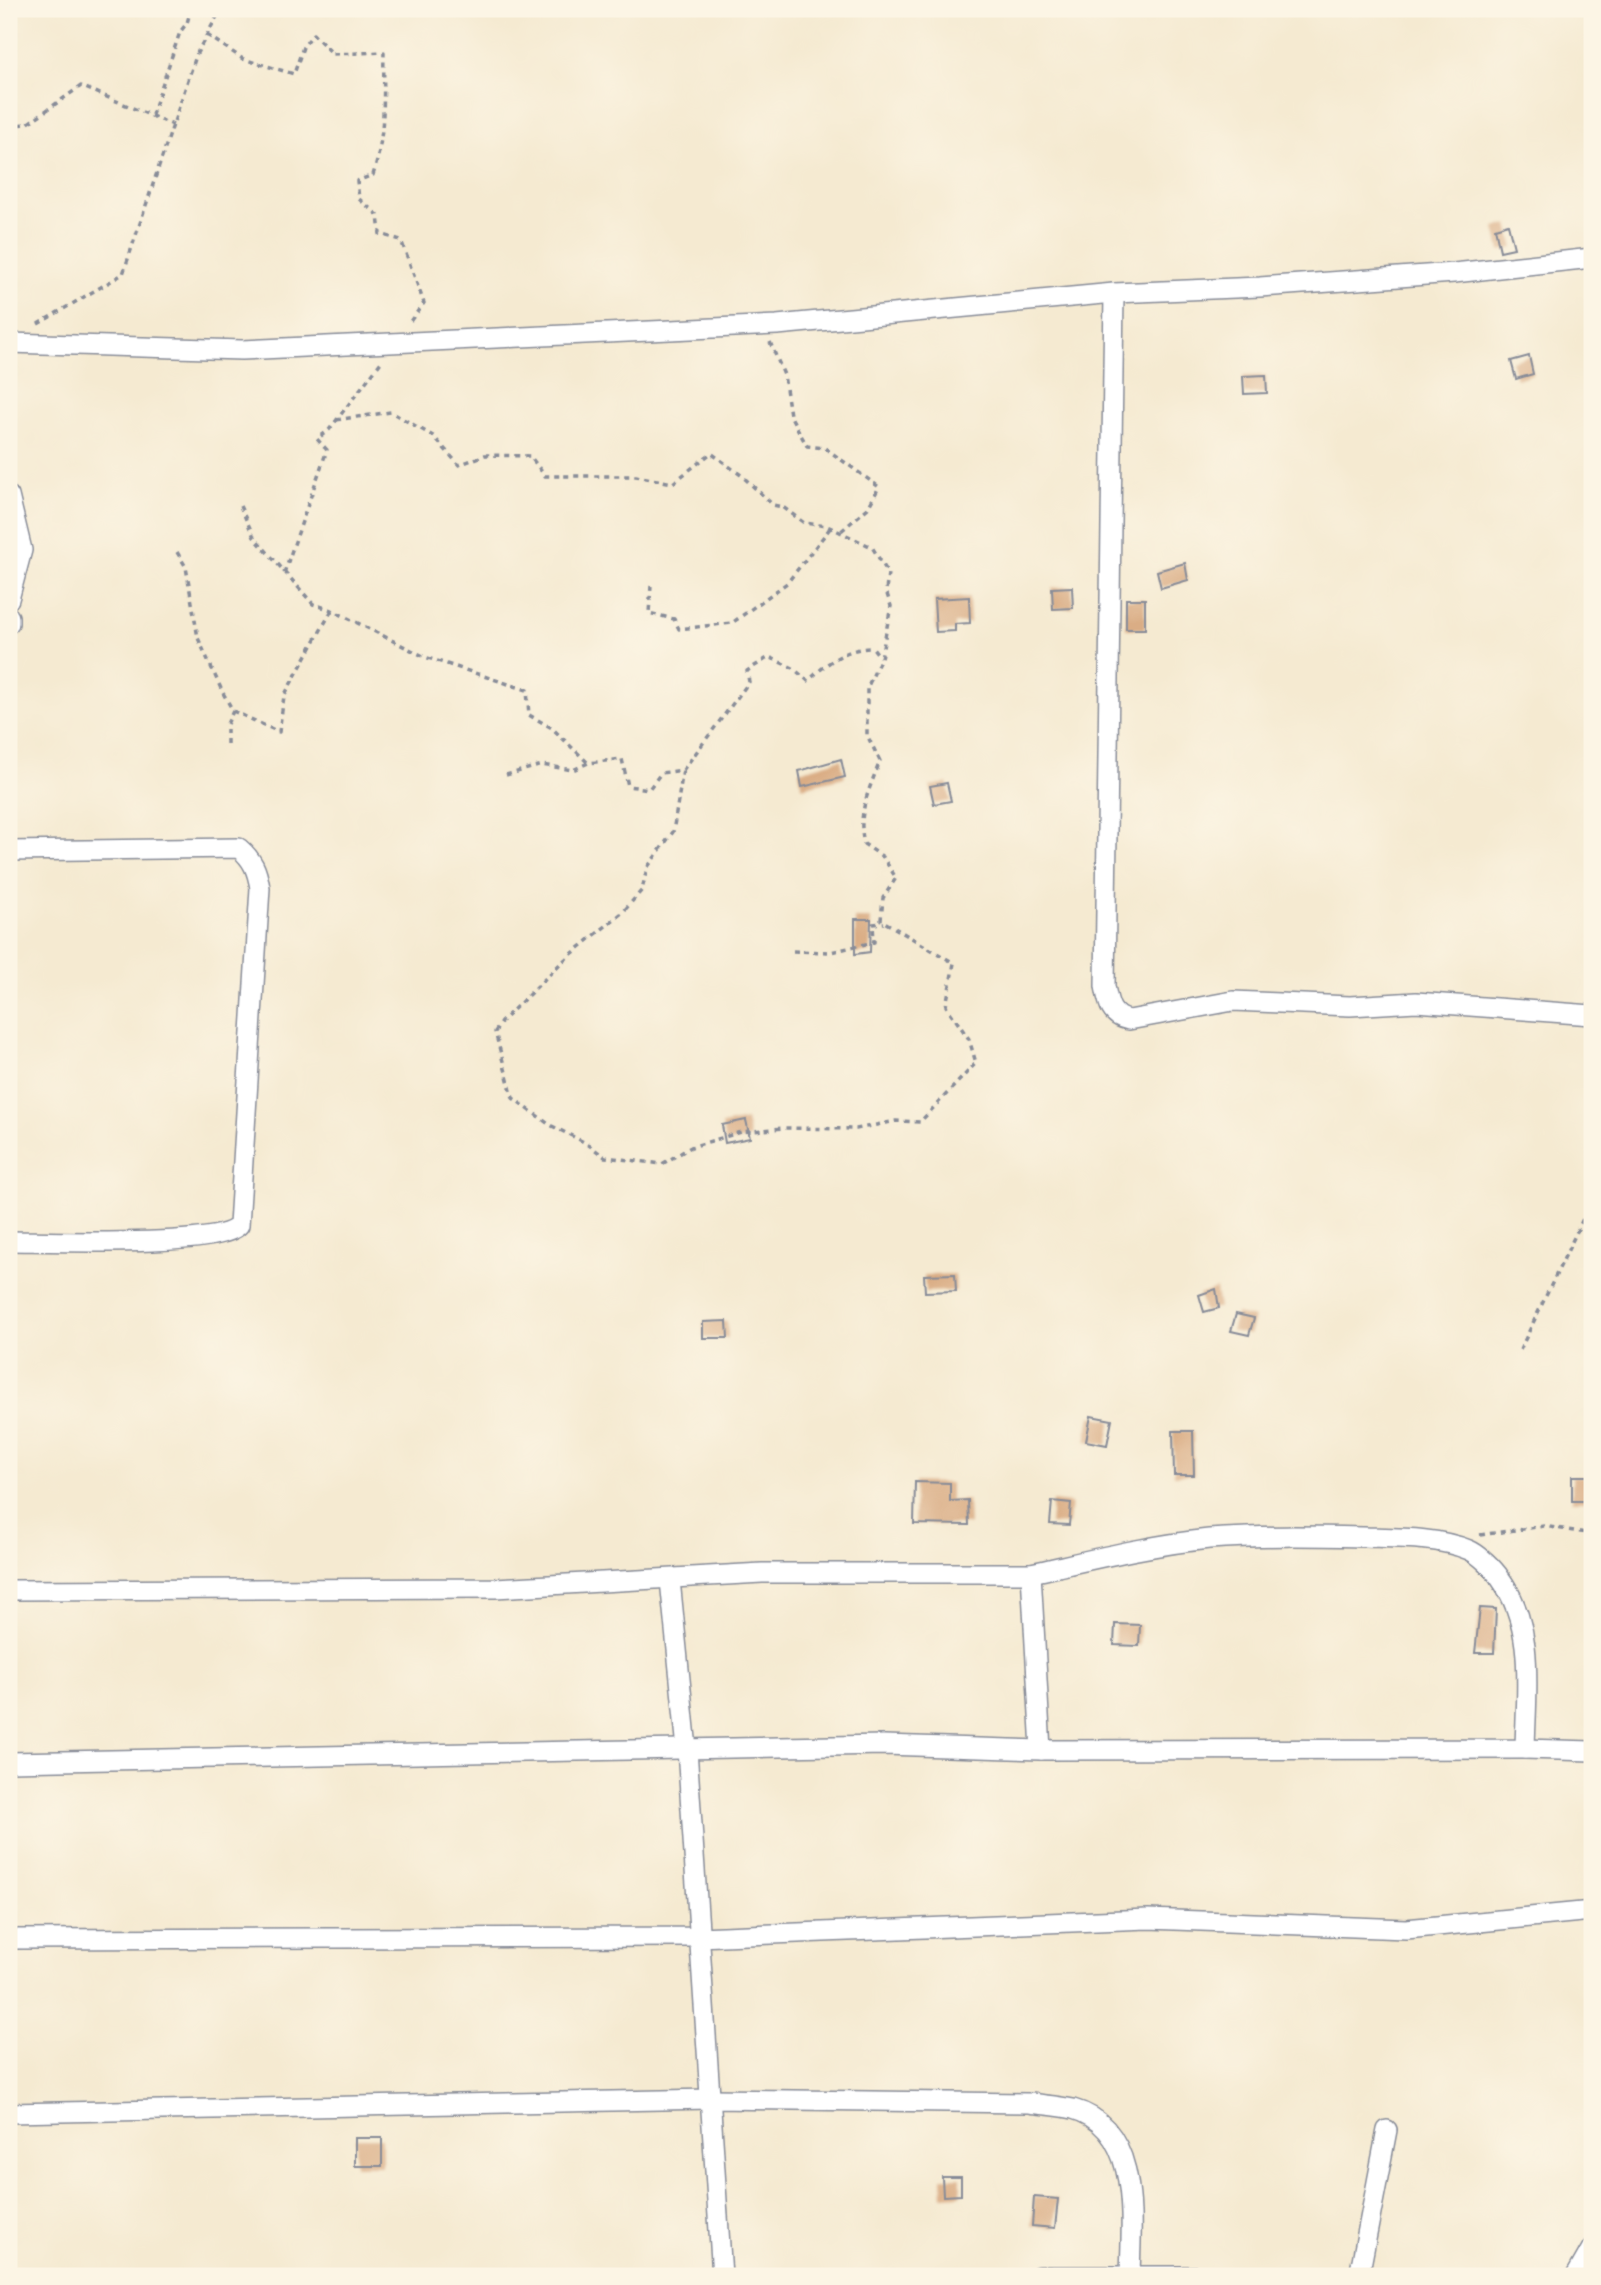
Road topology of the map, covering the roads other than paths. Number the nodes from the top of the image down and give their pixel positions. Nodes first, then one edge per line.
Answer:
1 (1592, 258) edge
2 (1114, 293) junction
3 (9, 343) edge
4 (9, 496) edge
5 (9, 599) edge
6 (9, 617) edge
7 (9, 623) edge
8 (9, 851) edge
9 (1592, 1015) edge
10 (9, 1241) edge
11 (1031, 1573) junction
12 (670, 1580) junction
13 (9, 1590) edge
14 (687, 1749) junction
15 (1525, 1749) junction
16 (1041, 1750) junction
17 (1592, 1751) edge
18 (9, 1762) edge
19 (1592, 1911) edge
20 (698, 1937) junction
21 (9, 1939) edge
22 (711, 2099) junction
23 (9, 2113) edge
24 (1387, 2130) dead end
25 (1592, 2248) edge
26 (1130, 2275) edge
27 (722, 2276) edge
28 (1040, 2276) edge
29 (1212, 2276) edge
30 (1359, 2276) edge
31 (1576, 2276) edge

1 - 2 street
2 - 3 street
2 - 9 street
4 - 5 street
6 - 7 street
8 - 10 street
11 - 12 street
11 - 15 street
11 - 16 street
12 - 13 street
12 - 14 street
14 - 16 street
14 - 18 street
14 - 20 street
15 - 16 street
15 - 17 street
19 - 20 street
20 - 21 street
20 - 22 street
22 - 23 street
22 - 26 street
22 - 27 street
24 - 30 street
25 - 31 street
26 - 28 street
26 - 29 street

